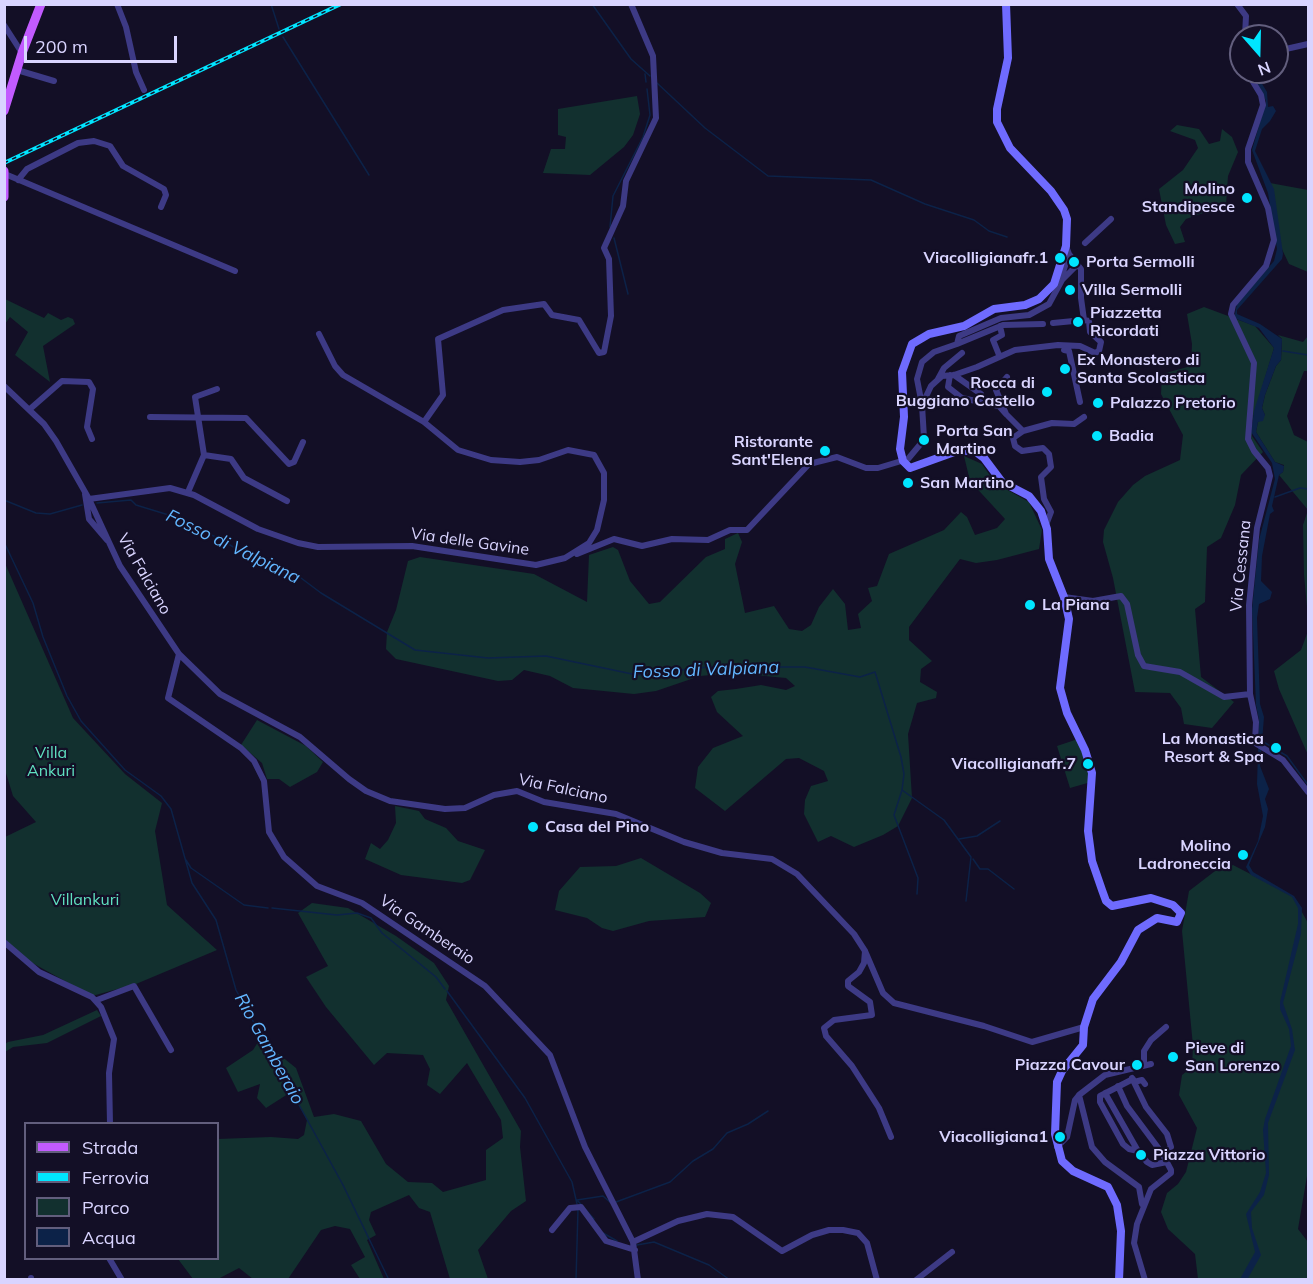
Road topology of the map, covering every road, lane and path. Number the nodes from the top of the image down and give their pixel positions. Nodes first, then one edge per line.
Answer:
1 (41, 4) edge
2 (117, 4) edge
3 (631, 4) edge
4 (1006, 4) edge
5 (1237, 4) edge
6 (4, 24) edge
7 (1246, 24) edge
8 (1308, 44) edge
9 (1289, 48) edge
10 (22, 53) junction
11 (15, 74) junction
12 (54, 81) dead end
13 (1253, 84) edge
14 (4, 86) edge
15 (144, 90) dead end
16 (6, 94) edge
17 (5, 109) edge
18 (5, 173) edge
19 (18, 180) junction
20 (4, 197) edge
21 (161, 207) dead end
22 (1111, 219) dead end
23 (1085, 243) dead end
24 (1068, 250) junction
25 (1077, 265) junction
26 (235, 271) dead end
27 (1067, 271) junction
28 (1058, 282) junction
29 (1084, 319) junction
30 (1053, 323) dead end
31 (1043, 324) dead end
32 (1000, 326) junction
33 (319, 334) dead end
34 (957, 344) junction
35 (1064, 350) dead end
36 (962, 353) dead end
37 (999, 355) junction
38 (952, 375) junction
39 (1007, 377) dead end
40 (937, 379) junction
41 (4, 386) edge
42 (218, 389) dead end
43 (981, 394) dead end
44 (1080, 402) dead end
45 (922, 405) junction
46 (30, 409) junction
47 (1006, 414) junction
48 (150, 417) dead end
49 (1084, 417) dead end
50 (197, 418) junction
51 (424, 422) junction
52 (1020, 432) junction
53 (92, 439) dead end
54 (303, 442) dead end
55 (204, 455) junction
56 (903, 461) junction
57 (84, 490) junction
58 (188, 492) junction
59 (89, 499) junction
60 (287, 501) dead end
61 (1046, 525) junction
62 (109, 543) junction
63 (570, 555) junction
64 (1064, 597) junction
65 (180, 654) junction
66 (1251, 694) junction
67 (1308, 792) edge
68 (4, 942) edge
69 (865, 951) junction
70 (96, 1000) junction
71 (1084, 1027) junction
72 (1166, 1027) dead end
73 (171, 1050) dead end
74 (1133, 1080) junction
75 (1145, 1084) dead end
76 (1118, 1086) junction
77 (1079, 1095) junction
78 (1103, 1095) junction
79 (1127, 1106) junction
80 (1115, 1110) junction
81 (110, 1122) edge
82 (891, 1137) dead end
83 (1057, 1147) junction
84 (1171, 1147) dead end
85 (1138, 1151) junction
86 (1167, 1162) junction
87 (1142, 1212) junction
88 (552, 1230) dead end
89 (633, 1242) junction
90 (635, 1250) junction
91 (952, 1252) dead end
92 (110, 1260) edge
93 (122, 1280) edge
94 (638, 1280) edge
95 (877, 1280) edge
96 (916, 1280) edge
97 (1119, 1280) edge
98 (1145, 1280) edge

1 - 10 main road
2 - 15 street
3 - 51 street
4 - 24 street
5 - 7 street
6 - 10 street
8 - 9 street
10 - 11 main road
11 - 12 street
11 - 14 street
11 - 16 main road
13 - 66 street, Via Cessana
16 - 17 main road
18 - 19 street
18 - 20 main road
19 - 21 street
19 - 26 street
22 - 23 street
24 - 25 street
24 - 27 street
24 - 28 street
25 - 27 street
25 - 29 street
27 - 28 street
28 - 34 street
28 - 56 street
29 - 30 street
29 - 37 street
31 - 32 street
32 - 34 street
32 - 37 street
33 - 51 street, Via delle Gavine
34 - 45 street
35 - 44 street
36 - 40 street
37 - 38 street
38 - 40 street
38 - 43 street
38 - 47 street
39 - 47 street
40 - 45 street
41 - 46 street, Via Falciano
42 - 50 street
45 - 56 street
46 - 53 street
46 - 57 street, Via Falciano
47 - 52 street
48 - 50 street
49 - 52 street
50 - 54 street
50 - 55 street
51 - 63 street, Via delle Gavine
52 - 61 street
55 - 58 street
55 - 60 street
56 - 61 street
56 - 63 street, Via delle Gavine
57 - 59 street, Via Falciano
57 - 62 street
58 - 59 street, Via delle Gavine
58 - 63 street, Via delle Gavine
59 - 62 street, Via Falciano
61 - 64 street
62 - 65 street, Via Falciano
64 - 66 street
64 - 71 street
65 - 69 street, Via Falciano
65 - 89 street, Via Gamberaio
66 - 67 street, Via Cessana
68 - 70 street
69 - 71 street, Via Falciano
69 - 82 street
70 - 73 street
70 - 81 street
71 - 83 street
72 - 77 street
74 - 75 street
74 - 76 street
74 - 84 street
76 - 78 street
76 - 79 street
77 - 83 street
77 - 87 street
78 - 80 street
78 - 85 street
79 - 80 street
79 - 86 street
80 - 85 street
83 - 97 street
85 - 86 street
86 - 87 street
87 - 98 street
88 - 90 street
89 - 90 street, Via Gamberaio
89 - 95 street
90 - 94 street, Via Gamberaio
91 - 96 street
92 - 93 street

